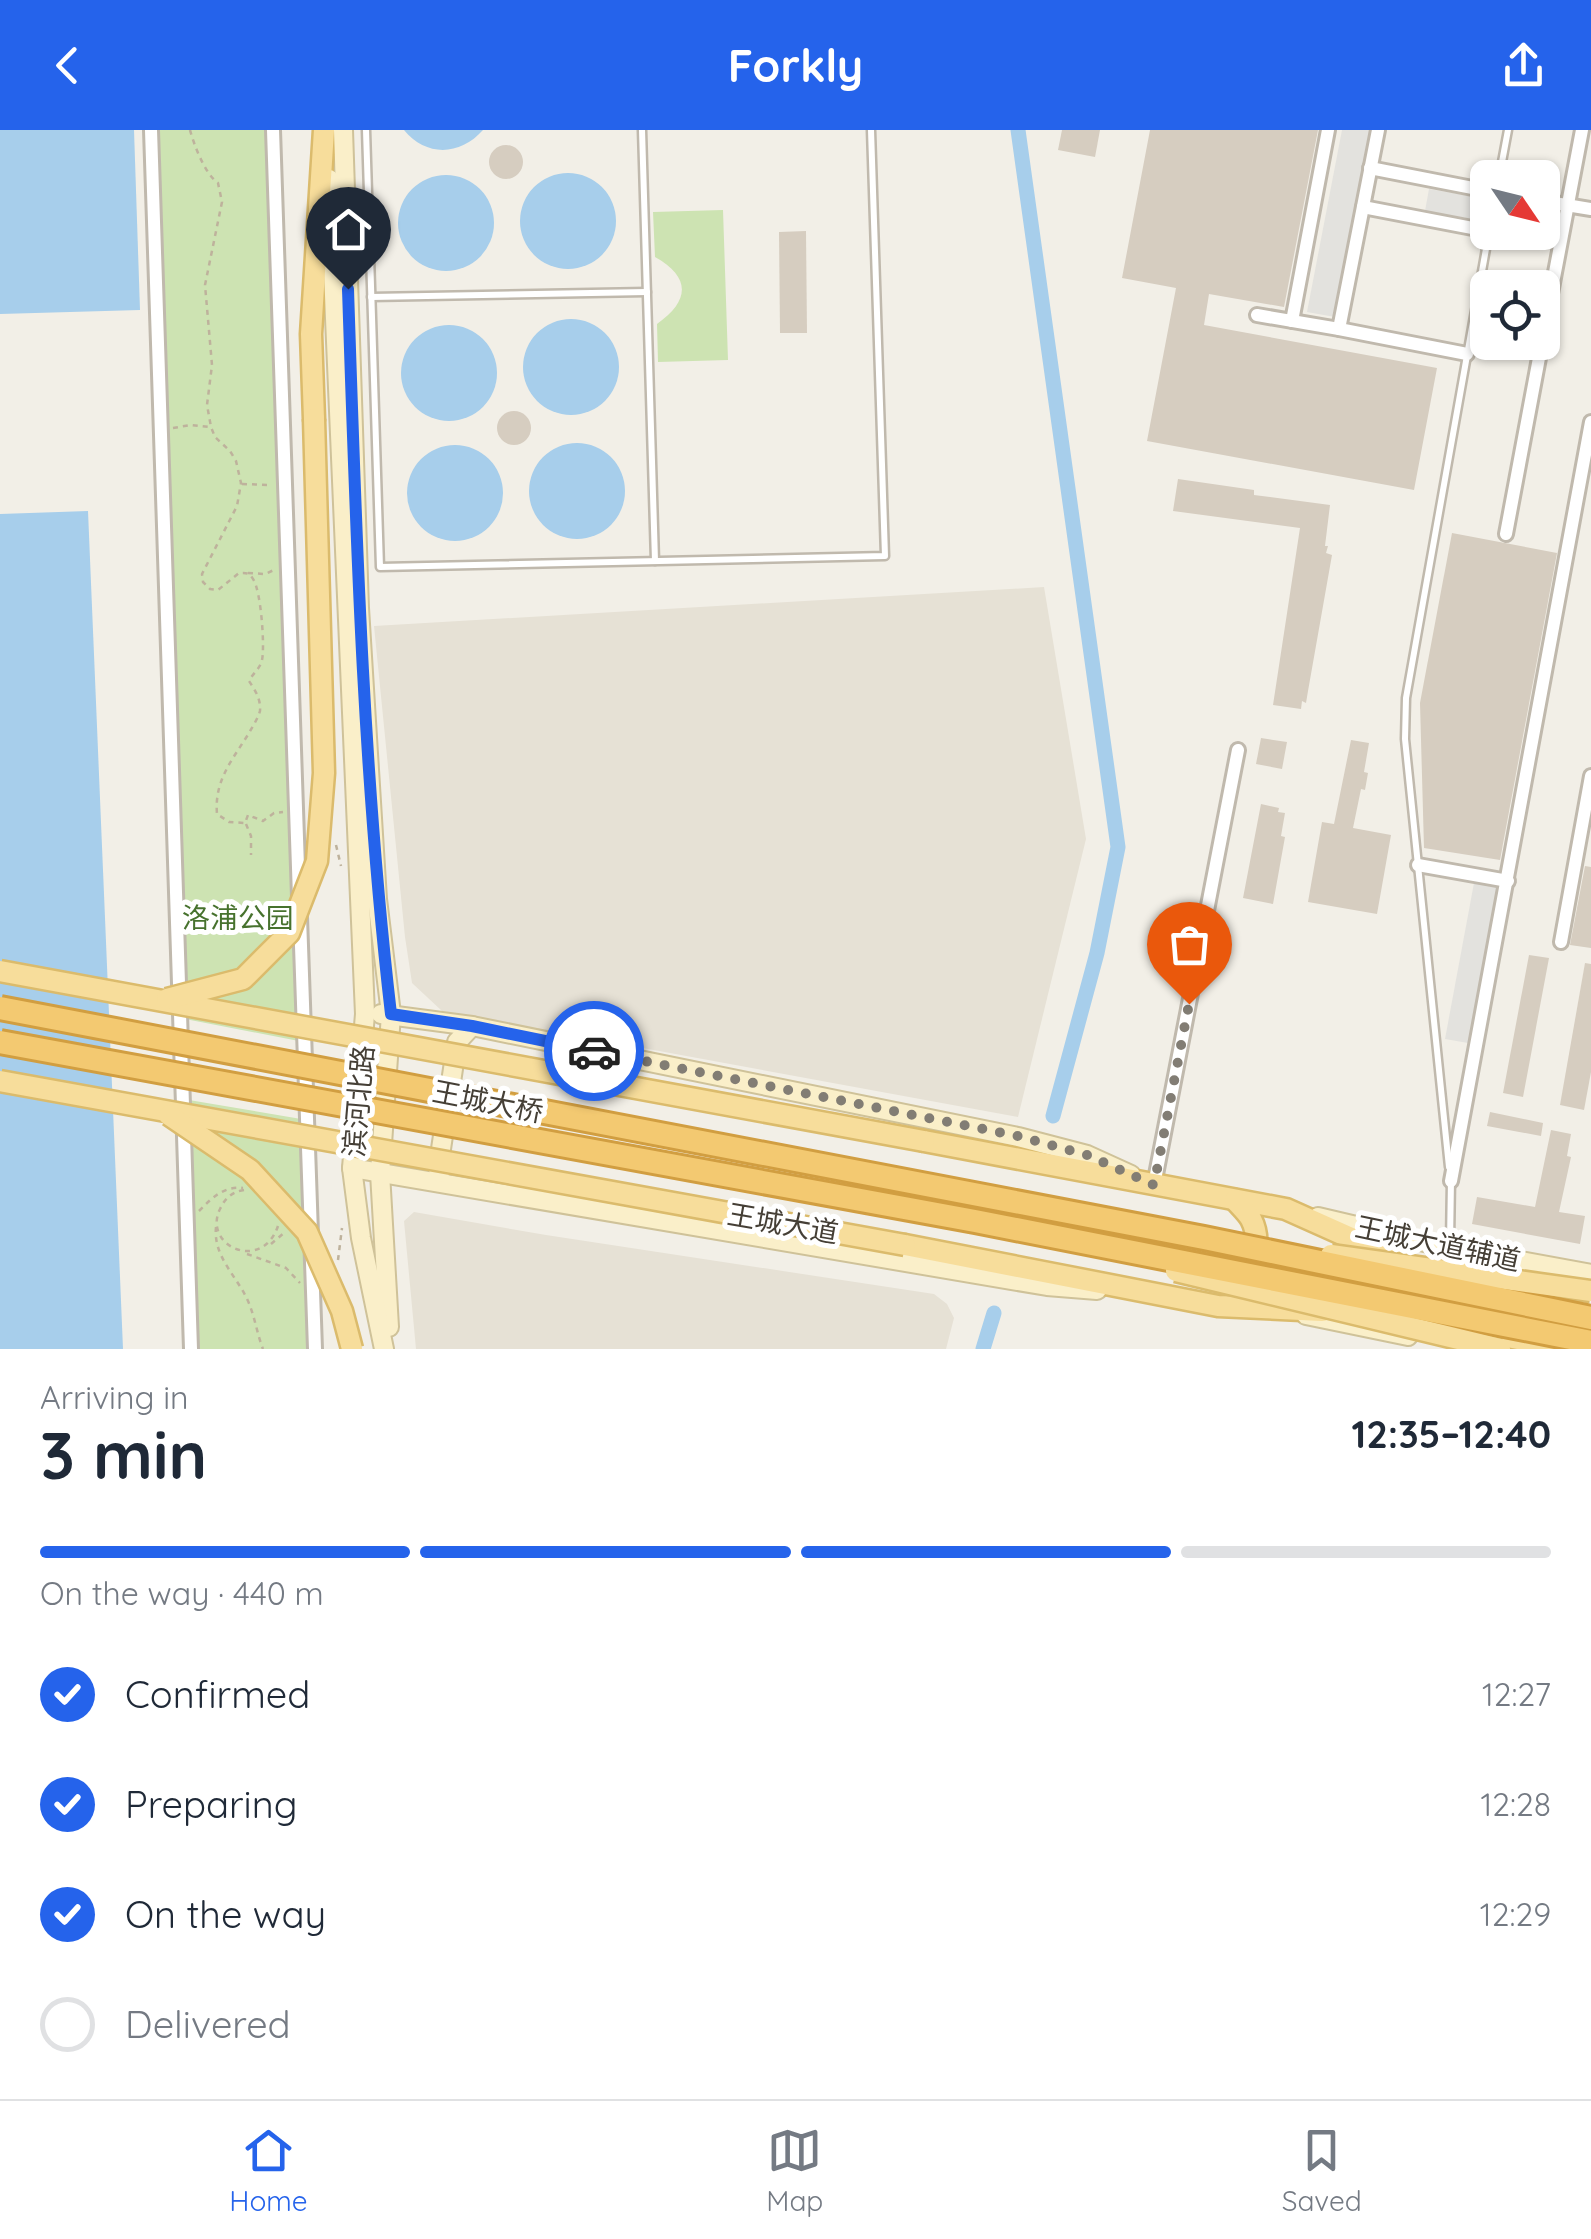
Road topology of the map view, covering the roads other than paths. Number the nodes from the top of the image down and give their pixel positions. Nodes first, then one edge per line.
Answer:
1 (151, 130) edge
2 (273, 130) edge
3 (325, 130) edge
4 (343, 130) edge
5 (366, 130) edge
6 (642, 130) edge
7 (871, 130) edge
8 (1328, 130) edge
9 (1378, 130) edge
10 (1508, 130) edge
11 (1582, 130) edge
12 (1502, 160) edge
13 (1370, 168) junction
14 (1470, 187) edge
15 (1560, 204) edge
16 (1568, 205) junction
17 (1363, 207) junction
18 (1591, 209) edge
19 (1470, 228) edge
20 (1485, 250) edge
21 (1556, 270) edge
22 (647, 292) junction
23 (371, 296) junction
24 (1257, 315) dead end
25 (1292, 321) junction
26 (1339, 329) junction
27 (1467, 354) junction
28 (1539, 360) edge
29 (1591, 422) edge
30 (1506, 534) dead end
31 (655, 560) junction
32 (1238, 750) dead end
33 (1591, 776) edge
34 (1418, 865) junction
35 (1508, 880) junction
36 (1562, 942) dead end
37 (0, 971) edge
38 (158, 1001) junction
39 (0, 1008) edge
40 (365, 1014) junction
41 (391, 1014) junction
42 (472, 1026) junction
43 (0, 1042) edge
44 (0, 1080) edge
45 (163, 1111) junction
46 (352, 1168) junction
47 (380, 1173) junction
48 (1451, 1182) junction
49 (444, 1184) junction
50 (1154, 1185) junction
51 (1235, 1200) junction
52 (1286, 1209) junction
53 (975, 1221) junction
54 (1204, 1238) junction
55 (1450, 1248) junction
56 (1591, 1274) edge
57 (1512, 1285) junction
58 (1591, 1292) edge
59 (1152, 1293) junction
60 (1591, 1301) edge
61 (1218, 1306) junction
62 (1276, 1309) junction
63 (1591, 1318) edge
64 (1530, 1342) junction
65 (1591, 1342) edge
66 (190, 1349) edge
67 (315, 1349) edge
68 (352, 1349) edge
69 (387, 1349) edge
70 (1467, 1349) edge
71 (1500, 1349) edge
72 (1568, 1349) edge

1 - 66 street
2 - 67 street
3 - 38 main road, bridge
3 - 40 main road, 滨河北路
4 - 41 main road, 滨河北路
5 - 23 lane
6 - 22 lane
7 - 31 lane
8 - 25 street
9 - 13 street
10 - 12 lane
11 - 16 street
13 - 14 street
13 - 17 street
15 - 16 street
16 - 18 street
16 - 21 street
17 - 19 street
17 - 26 street
20 - 27 lane
22 - 23 lane
22 - 31 lane
23 - 31 lane
24 - 25 street
25 - 26 street
26 - 27 street
27 - 34 lane
28 - 30 street
29 - 35 street
32 - 50 street
33 - 36 street
34 - 35 street
34 - 48 lane
35 - 48 street
37 - 38 main road, bridge
38 - 50 main road, bridge
39 - 54 highway, 王城大桥, bridge
40 - 41 main road
40 - 46 main road, 滨河北路
41 - 42 main road
41 - 47 main road, 滨河北路
42 - 49 main road
42 - 50 main road
43 - 53 highway, 王城大桥, bridge
44 - 45 main road, 王城大道, bridge
45 - 59 main road, 王城大道, bridge
45 - 68 main road, bridge
46 - 47 main road
46 - 69 main road, 滨河北路
47 - 49 main road
47 - 69 main road, 滨河北路
48 - 55 lane
49 - 59 main road
50 - 51 main road
51 - 52 main road
51 - 61 main road
52 - 55 main road, 王城大道辅道
52 - 57 main road
53 - 65 highway, bridge
53 - 71 main road, bridge
54 - 58 main road, bridge
54 - 63 highway, bridge
55 - 56 main road, 王城大道辅道
55 - 57 main road
57 - 60 main road
59 - 61 main road, 王城大道
61 - 62 main road, 王城大道
62 - 64 main road, 王城大道
62 - 70 main road
64 - 70 main road
64 - 72 main road, 王城大道

